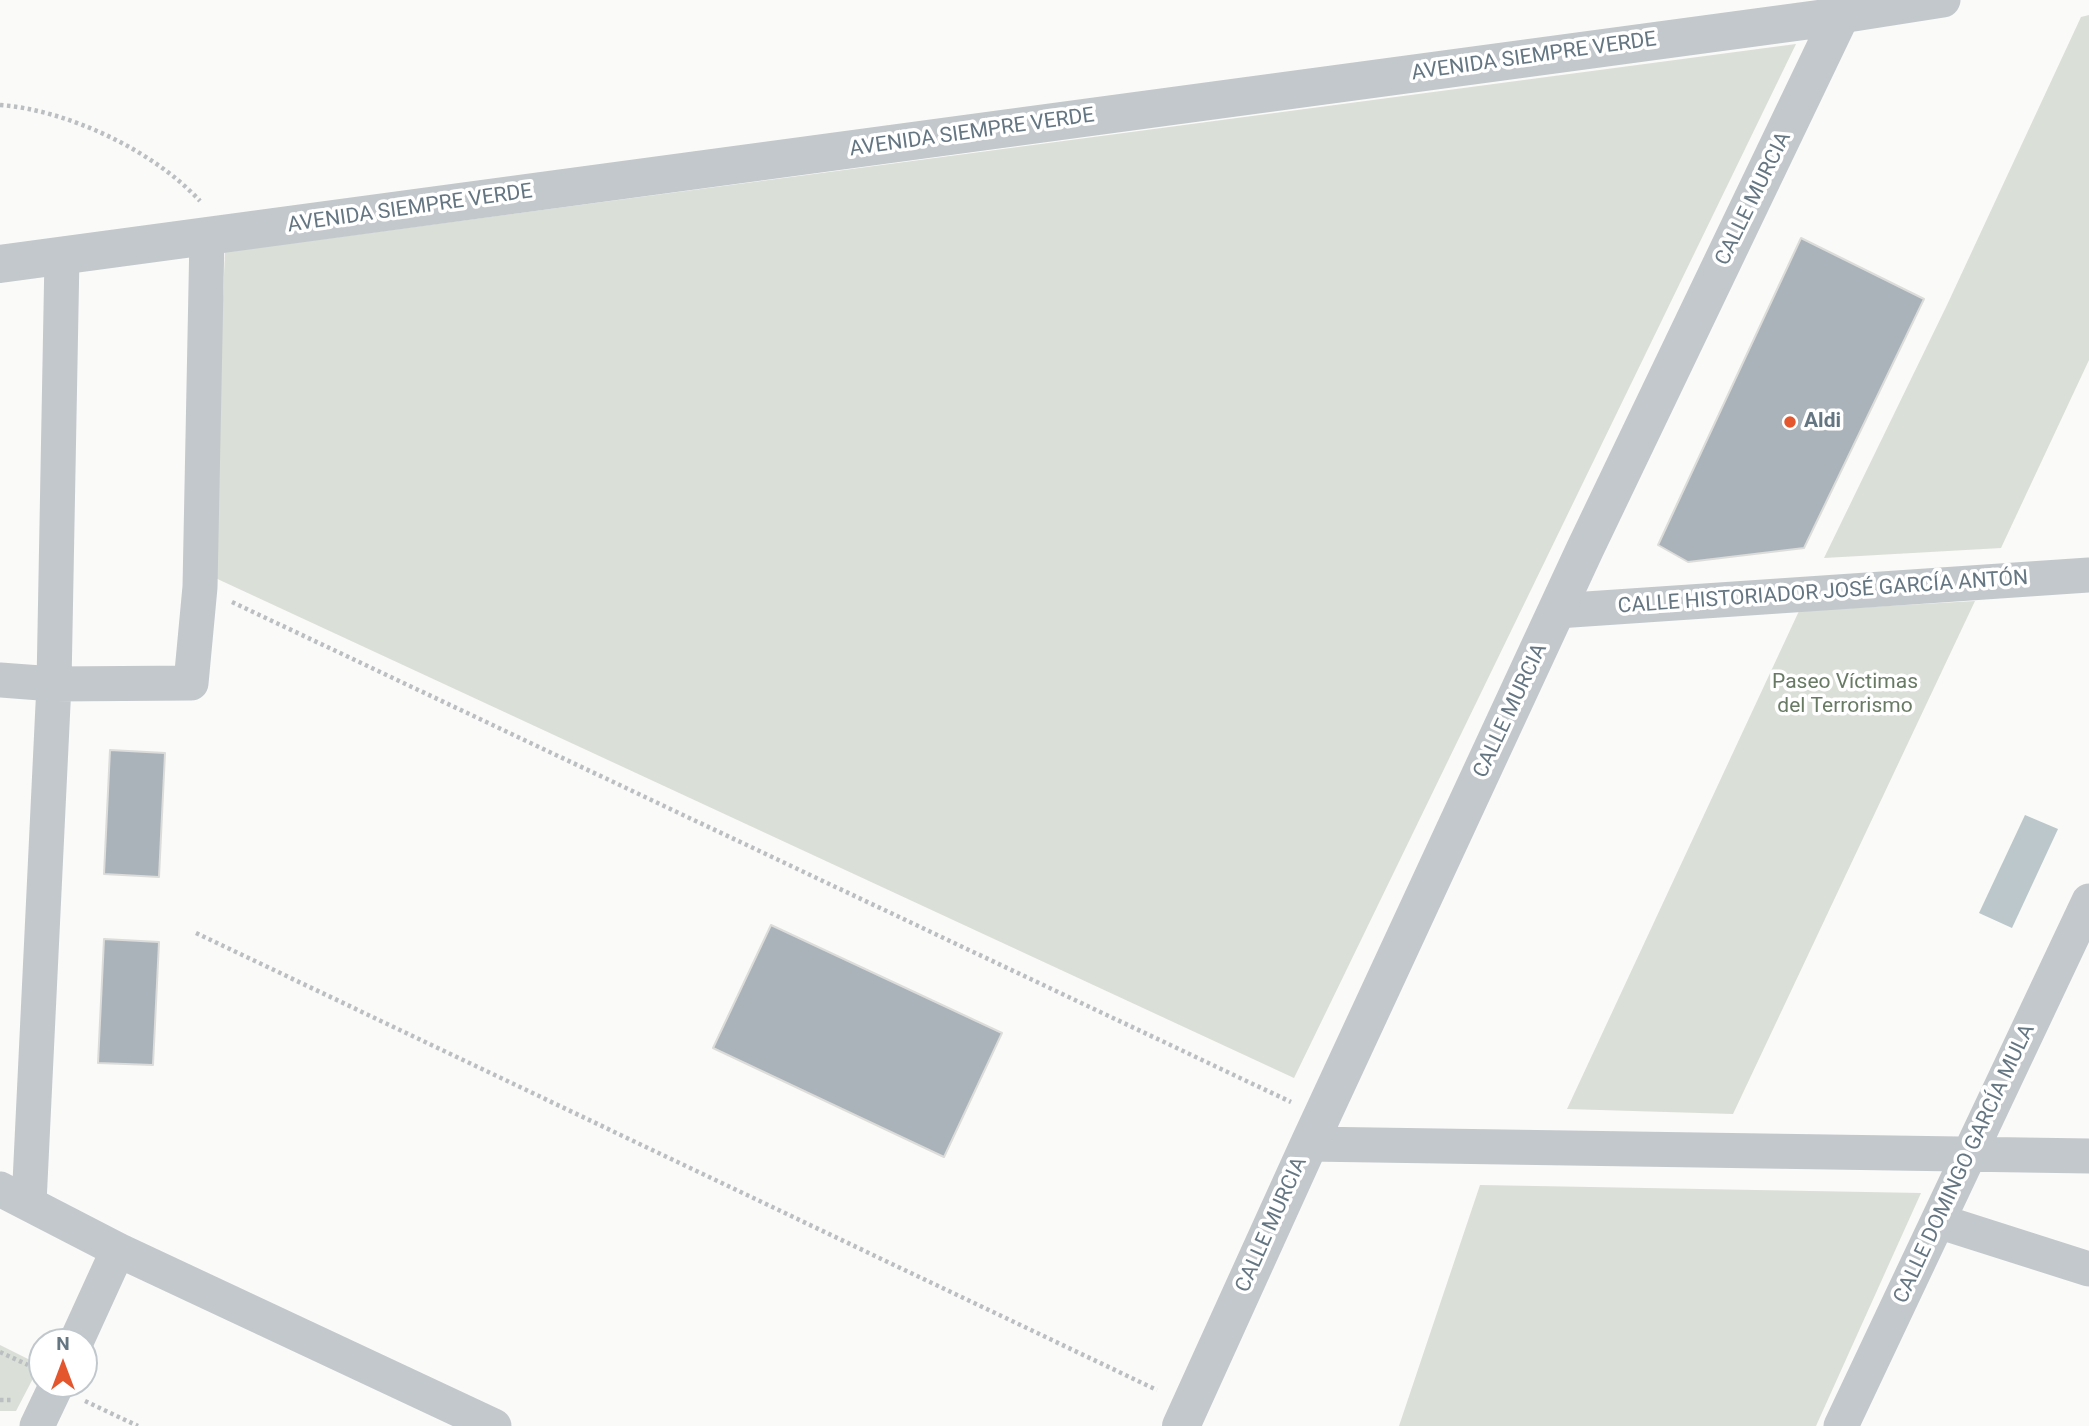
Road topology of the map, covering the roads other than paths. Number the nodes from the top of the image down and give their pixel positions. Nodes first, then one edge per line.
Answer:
1 (1943, 0) edge
2 (1845, 8) edge
3 (206, 222) junction
4 (62, 256) junction
5 (0, 264) edge
6 (2089, 575) edge
7 (1557, 611) junction
8 (0, 680) edge
9 (54, 684) junction
10 (2089, 901) edge
11 (1315, 1130) junction
12 (1970, 1154) junction
13 (2089, 1156) edge
14 (15, 1196) edge
15 (1938, 1221) junction
16 (118, 1250) junction
17 (2089, 1269) edge
18 (82, 1328) edge
19 (44, 1398) edge
20 (439, 1414) edge
21 (1185, 1416) edge
22 (1854, 1423) edge
23 (37, 1426) edge
24 (494, 1426) edge

1 - 2 street, AVENIDA SIEMPRE VERDE
2 - 3 street, AVENIDA SIEMPRE VERDE
2 - 7 street, CALLE MURCIA
3 - 4 street, AVENIDA SIEMPRE VERDE
3 - 9 street
4 - 5 street, AVENIDA SIEMPRE VERDE
4 - 9 street
6 - 7 street, CALLE HISTORIADOR JOSÉ GARCÍA ANTÓN
7 - 11 street, CALLE MURCIA
8 - 9 street
9 - 14 street
10 - 12 street, CALLE DOMINGO GARCÍA MULA
11 - 12 street
11 - 21 street, CALLE MURCIA
12 - 13 street
12 - 15 street, CALLE DOMINGO GARCÍA MULA
14 - 16 street
15 - 17 street
15 - 22 street, CALLE DOMINGO GARCÍA MULA
16 - 18 street
16 - 20 street
19 - 23 street
20 - 24 street

